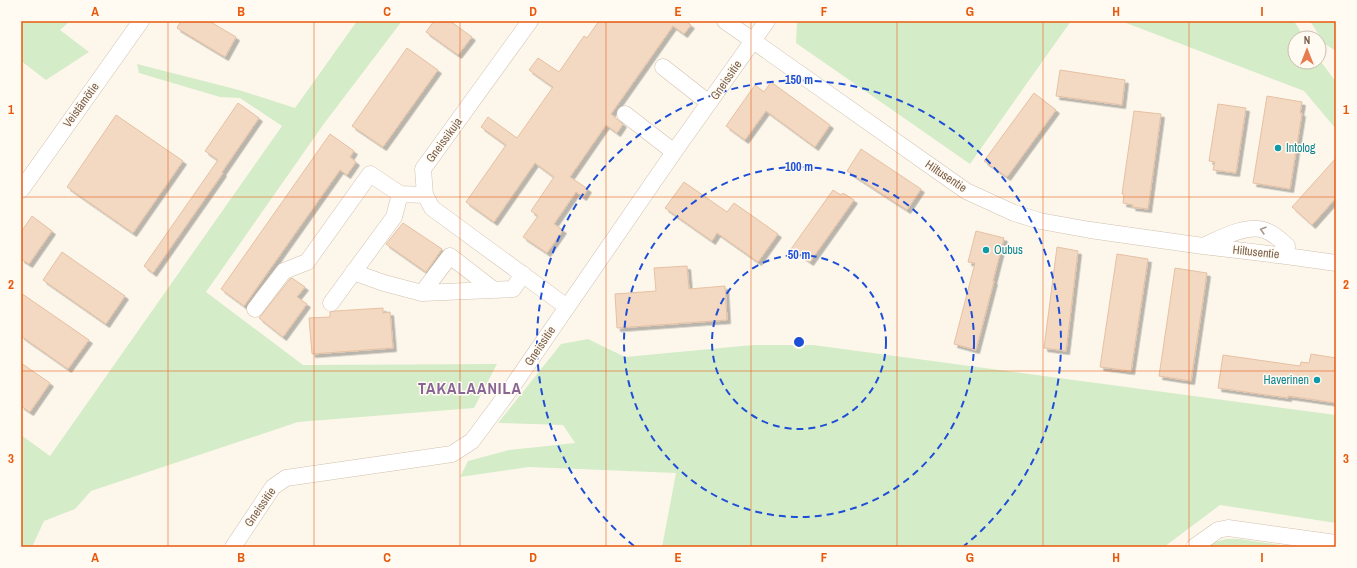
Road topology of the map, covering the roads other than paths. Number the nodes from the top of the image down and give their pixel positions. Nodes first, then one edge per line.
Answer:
1 (142, 21) edge
2 (725, 21) edge
3 (767, 21) edge
4 (523, 23) edge
5 (753, 41) junction
6 (663, 67) dead end
7 (709, 103) junction
8 (625, 114) dead end
9 (674, 152) junction
10 (21, 190) edge
11 (400, 194) junction
12 (425, 195) junction
13 (1203, 246) junction
14 (1286, 256) junction
15 (1336, 263) edge
16 (353, 272) junction
17 (523, 274) junction
18 (494, 290) junction
19 (422, 293) junction
20 (331, 303) dead end
21 (567, 307) junction
22 (255, 309) dead end
23 (1336, 543) edge
24 (234, 547) edge
25 (1194, 547) edge

1 - 10 street, Veistämötie
2 - 5 street, Hiltusentie
3 - 5 street, Gneissitie
4 - 12 street, Gneissikuja
5 - 7 street, Gneissitie
5 - 13 street, Hiltusentie
6 - 7 street
7 - 9 street, Gneissitie
8 - 9 street
9 - 21 street, Gneissitie
11 - 12 street
11 - 16 street
11 - 22 street
12 - 17 street
13 - 14 street, Hiltusentie
14 -> 13 street, Hiltusentie
14 - 15 street, Hiltusentie
16 - 19 street
16 - 20 street
17 - 18 street
17 - 21 street
18 - 19 street
18 - 19 street
21 - 24 street, Gneissitie
23 - 25 street

